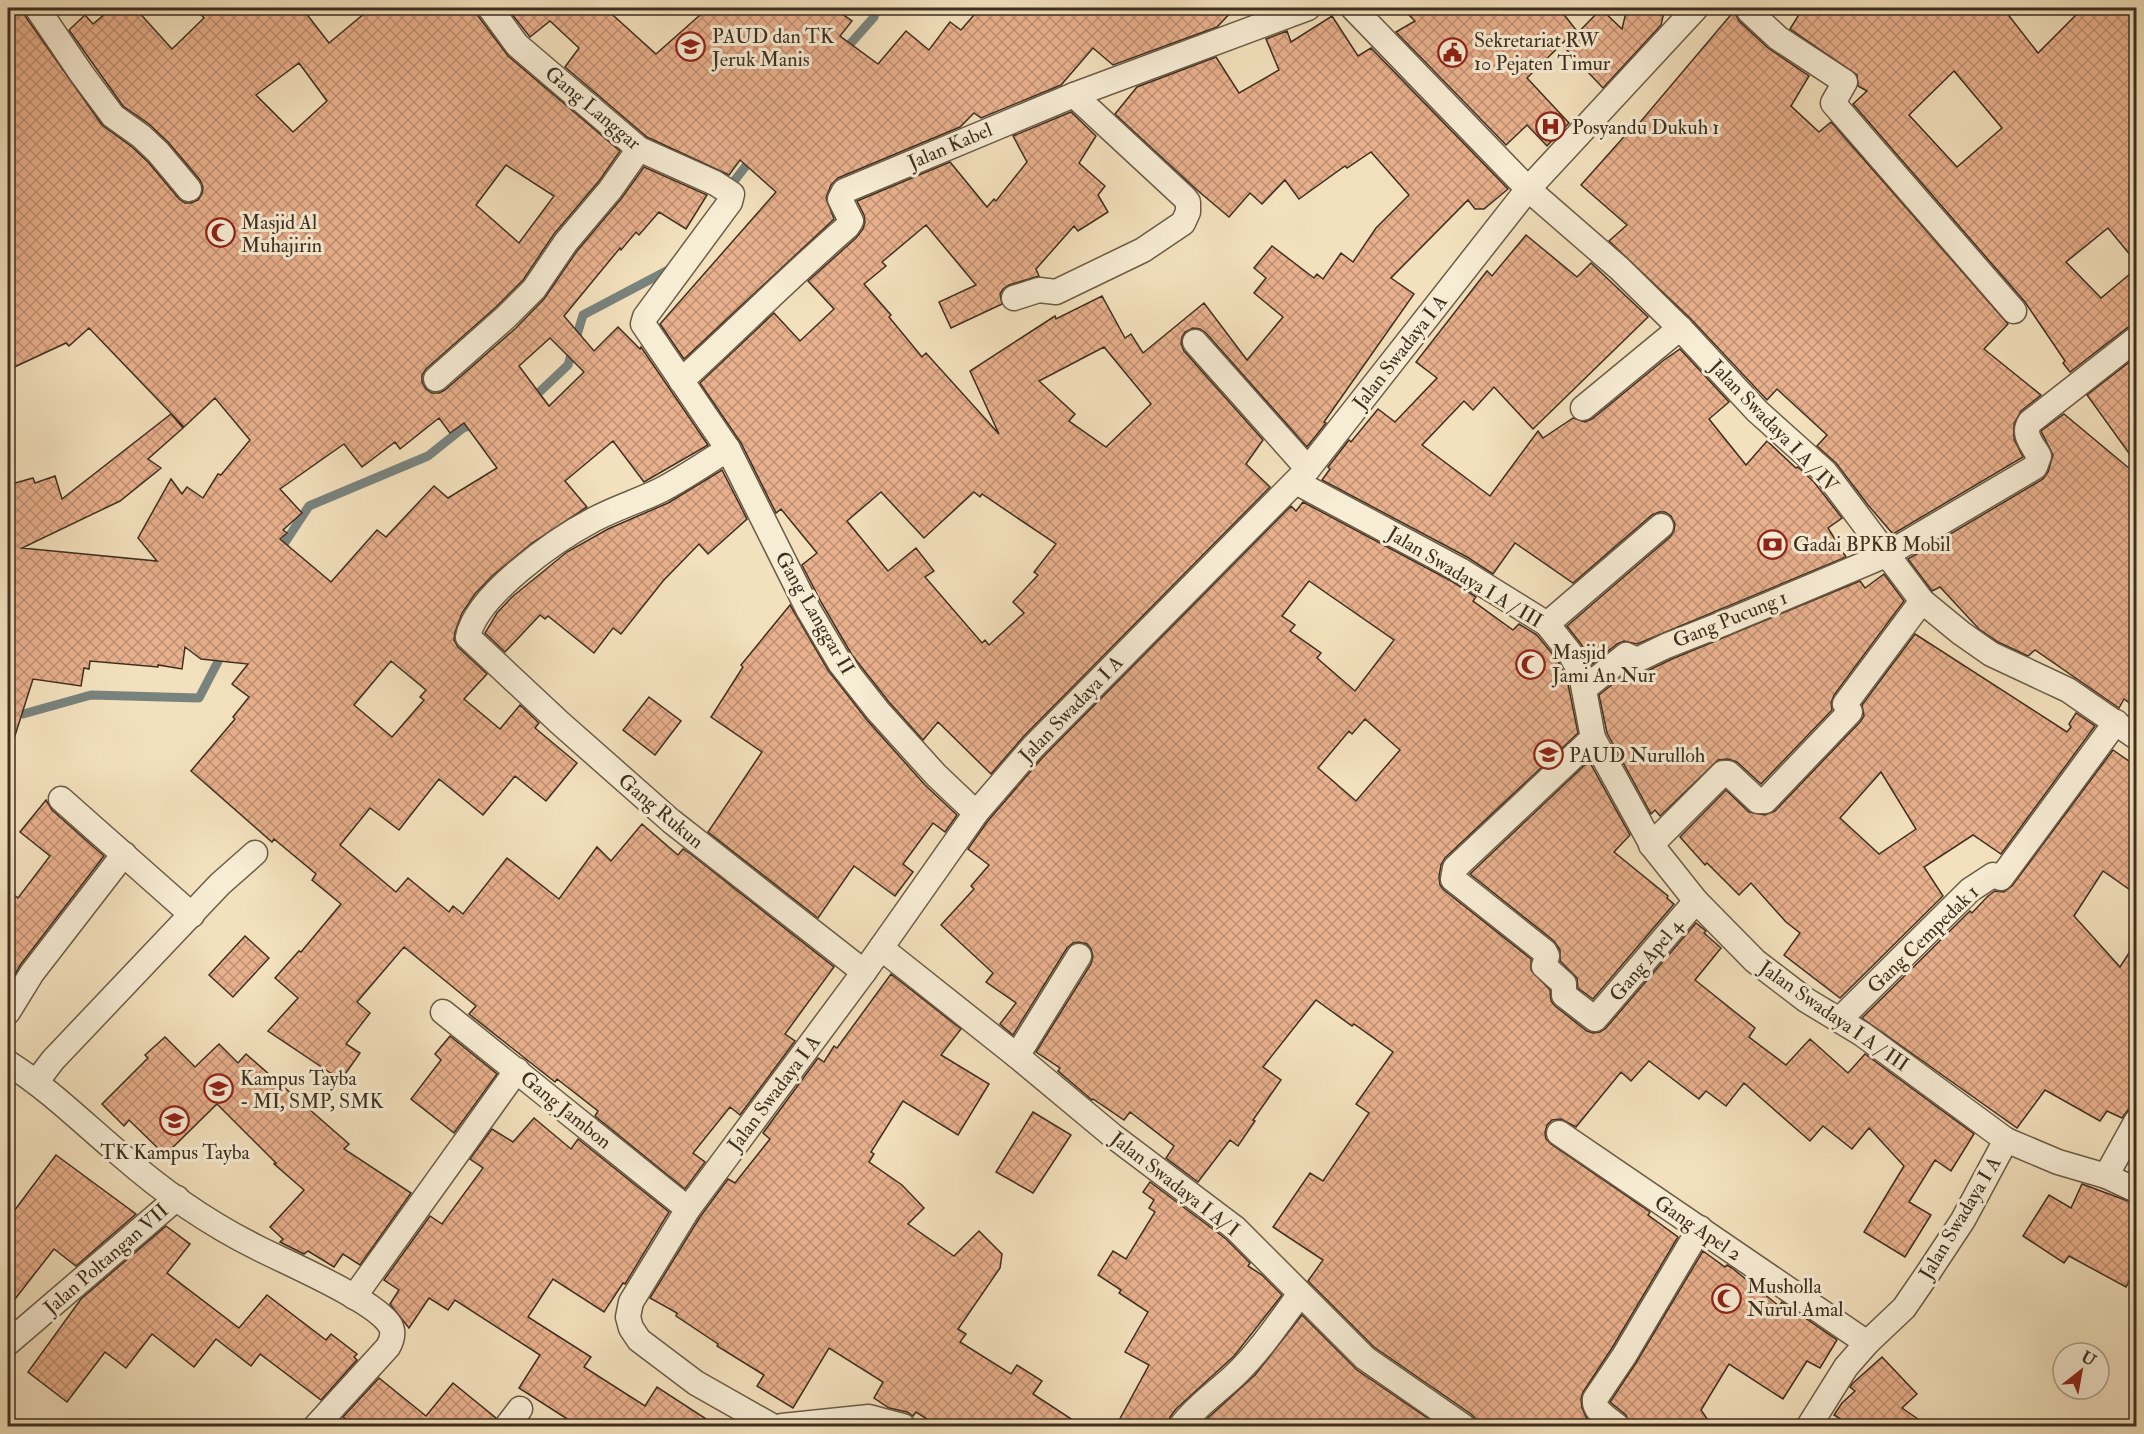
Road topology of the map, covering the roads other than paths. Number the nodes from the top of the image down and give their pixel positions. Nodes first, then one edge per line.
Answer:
1 (37, 8) edge
2 (490, 8) edge
3 (1308, 8) edge
4 (1353, 8) edge
5 (1696, 8) edge
6 (1748, 8) edge
7 (1074, 95) junction
8 (639, 149) junction
9 (722, 187) joint
10 (189, 189) dead end
11 (1528, 189) junction
12 (1014, 298) dead end
13 (2014, 311) dead end
14 (1680, 328) junction
15 (2136, 339) edge
16 (1196, 342) dead end
17 (436, 379) dead end
18 (681, 381) junction
19 (1583, 408) dead end
20 (728, 449) junction
21 (1302, 476) junction
22 (1661, 526) dead end
23 (1886, 555) junction
24 (1922, 601) junction
25 (1547, 624) junction
26 (1584, 689) junction
27 (2116, 722) junction
28 (2136, 737) edge
29 (1593, 738) junction
30 (61, 799) dead end
31 (976, 813) junction
32 (1651, 844) junction
33 (255, 853) dead end
34 (124, 855) junction
35 (1696, 901) junction
36 (192, 915) junction
37 (881, 948) junction
38 (1079, 956) dead end
39 (864, 972) junction
40 (8, 1012) edge
41 (444, 1012) dead end
42 (1839, 1020) junction
43 (1017, 1056) junction
44 (8, 1063) edge
45 (517, 1070) junction
46 (37, 1081) junction
47 (2136, 1122) edge
48 (1559, 1133) dead end
49 (2006, 1140) junction
50 (2106, 1176) junction
51 (2136, 1190) edge
52 (177, 1198) junction
53 (688, 1209) junction
54 (1700, 1228) junction
55 (1300, 1294) junction
56 (354, 1297) junction
57 (8, 1343) edge
58 (1867, 1343) junction
59 (316, 1426) edge
60 (772, 1426) edge
61 (782, 1426) edge
62 (903, 1426) edge
63 (1181, 1426) edge
64 (1463, 1426) edge
65 (1617, 1426) edge
66 (1809, 1426) edge

1 - 10 street
2 - 8 street, Gang Langgar
3 - 7 street, Jalan Kabel
4 - 11 street, Jalan Swadaya I A / IV
5 - 11 street, Jalan Swadaya I A
6 - 13 street
7 - 12 street
7 - 18 street, Jalan Kabel
8 - 9 street, Gang Langgar
8 - 17 street
9 - 18 street, Gang Langgar II
11 - 14 street, Jalan Swadaya I A / IV
11 - 21 street, Jalan Swadaya I A
14 - 19 street
14 - 23 street, Jalan Swadaya I A / IV
15 - 23 street
16 - 21 street
18 - 20 street, Gang Langgar II
20 - 31 street, Gang Langgar II
20 - 39 street, Gang Rukun
21 - 25 street, Jalan Swadaya I A / III
21 - 31 street, Jalan Swadaya I A
22 - 25 street
23 - 24 street, Jalan Swadaya I A / IV
23 - 26 street, Gang Pucung 1
24 - 27 street, Jalan Swadaya I A / IV
24 - 32 street
25 - 26 street, Jalan Swadaya I A / III
26 - 29 street, Jalan Swadaya I A / III
27 - 28 street, Jalan Swadaya I A / IV
27 - 42 street, Gang Cempedak 1
29 - 32 street, Jalan Swadaya I A / III
29 - 35 street, Gang Apel 4
30 - 34 street
31 - 37 street, Jalan Swadaya I A
32 - 35 street, Jalan Swadaya I A / III
33 - 36 street
34 - 36 street
34 - 40 street
35 - 42 street, Jalan Swadaya I A / III
36 - 46 street
37 - 39 street, Jalan Swadaya I A
37 - 43 street, Jalan Swadaya I A/ I
38 - 43 street
39 - 53 street, Jalan Swadaya I A
41 - 45 street, Gang Jambon
42 - 49 street, Jalan Swadaya I A / III
43 - 55 street, Jalan Swadaya I A/ I
44 - 46 street
45 - 53 street, Gang Jambon
45 - 56 street
46 - 52 street
47 - 50 street
48 - 54 street, Gang Apel 2
49 - 50 street, Jalan Swadaya I A
49 - 58 street, Jalan Swadaya I A
50 - 51 street, Jalan Swadaya I A
52 - 56 street
52 - 57 street, Jalan Poltangan VII
53 - 60 street, Jalan Swadaya I A
54 - 58 street, Gang Apel 2
54 - 65 street
55 - 63 street
55 - 64 street, Jalan Swadaya I A/ I
56 - 59 street
58 - 66 street, Jalan Swadaya I A
61 - 62 street

